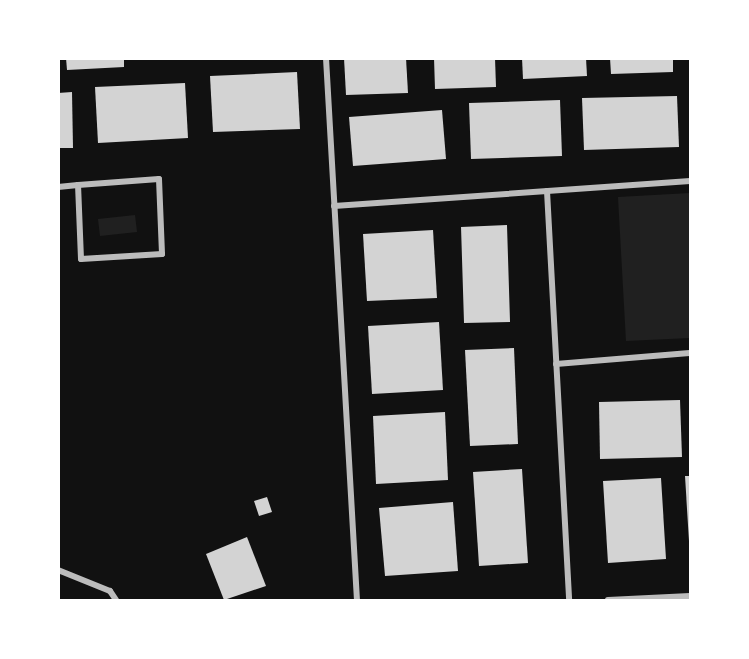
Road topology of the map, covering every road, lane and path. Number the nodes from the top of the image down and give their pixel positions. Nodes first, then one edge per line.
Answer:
1 (326, 58) edge
2 (690, 181) edge
3 (78, 185) junction
4 (58, 187) edge
5 (547, 191) junction
6 (334, 206) junction
7 (690, 353) edge
8 (556, 364) junction
9 (58, 570) edge
10 (690, 596) edge
11 (116, 600) edge
12 (357, 600) edge
13 (568, 600) edge
14 (608, 600) edge

1 - 6 street
2 - 5 street
3 - 3 street
3 - 4 street
5 - 6 street
5 - 8 street
6 - 12 street
7 - 8 street
8 - 13 street
9 - 11 street
10 - 14 street

